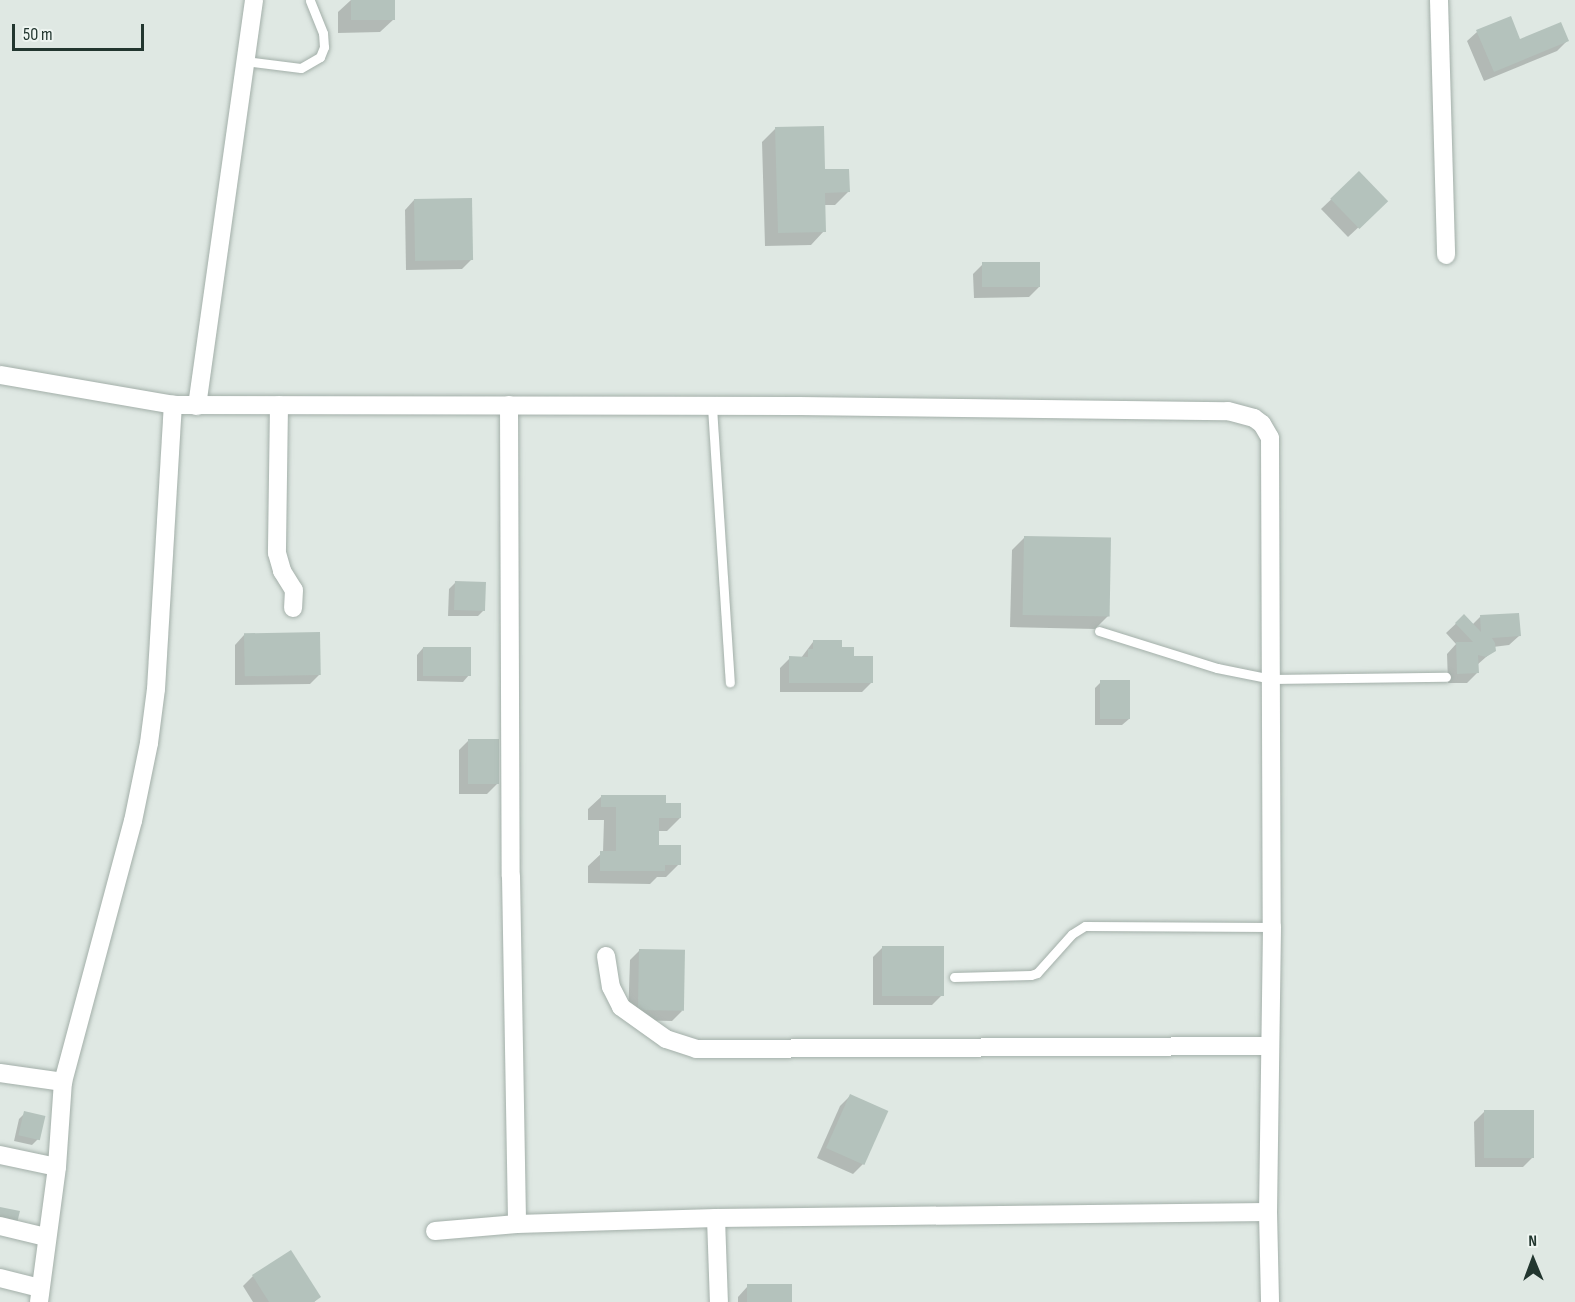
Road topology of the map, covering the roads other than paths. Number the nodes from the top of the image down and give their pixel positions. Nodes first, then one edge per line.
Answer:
1 (254, 0) edge
2 (310, 0) edge
3 (1440, 0) edge
4 (245, 61) junction
5 (1446, 255) dead end
6 (0, 375) edge
7 (173, 405) junction
8 (279, 405) junction
9 (509, 405) junction
10 (197, 406) junction
11 (712, 407) junction
12 (293, 608) dead end
13 (1099, 631) dead end
14 (1446, 677) dead end
15 (1271, 679) junction
16 (730, 682) dead end
17 (1272, 927) junction
18 (606, 956) dead end
19 (954, 977) dead end
20 (1270, 1046) junction
21 (0, 1073) edge
22 (63, 1082) junction
23 (0, 1155) edge
24 (57, 1167) junction
25 (1268, 1212) junction
26 (716, 1218) junction
27 (516, 1224) junction
28 (0, 1226) edge
29 (435, 1231) dead end
30 (46, 1237) junction
31 (0, 1278) edge
32 (40, 1295) edge
33 (719, 1302) edge
34 (1270, 1302) edge

1 - 4 street
2 - 4 lane
3 - 5 street
4 - 10 street
6 - 7 street
7 - 10 street
7 - 22 street
8 - 9 street
8 - 10 street
8 - 12 street
9 - 11 street
9 - 27 street
11 - 15 street
11 - 16 lane
13 - 15 lane
14 - 15 lane
15 - 17 street
17 - 19 lane
17 - 20 street
18 - 20 street
20 - 25 street
21 - 22 street
22 - 24 street
23 - 24 street
24 - 30 street
25 - 26 street
25 - 34 street
26 - 27 street
26 - 33 street
27 - 29 street
28 - 30 street
30 - 32 street
31 - 32 street

